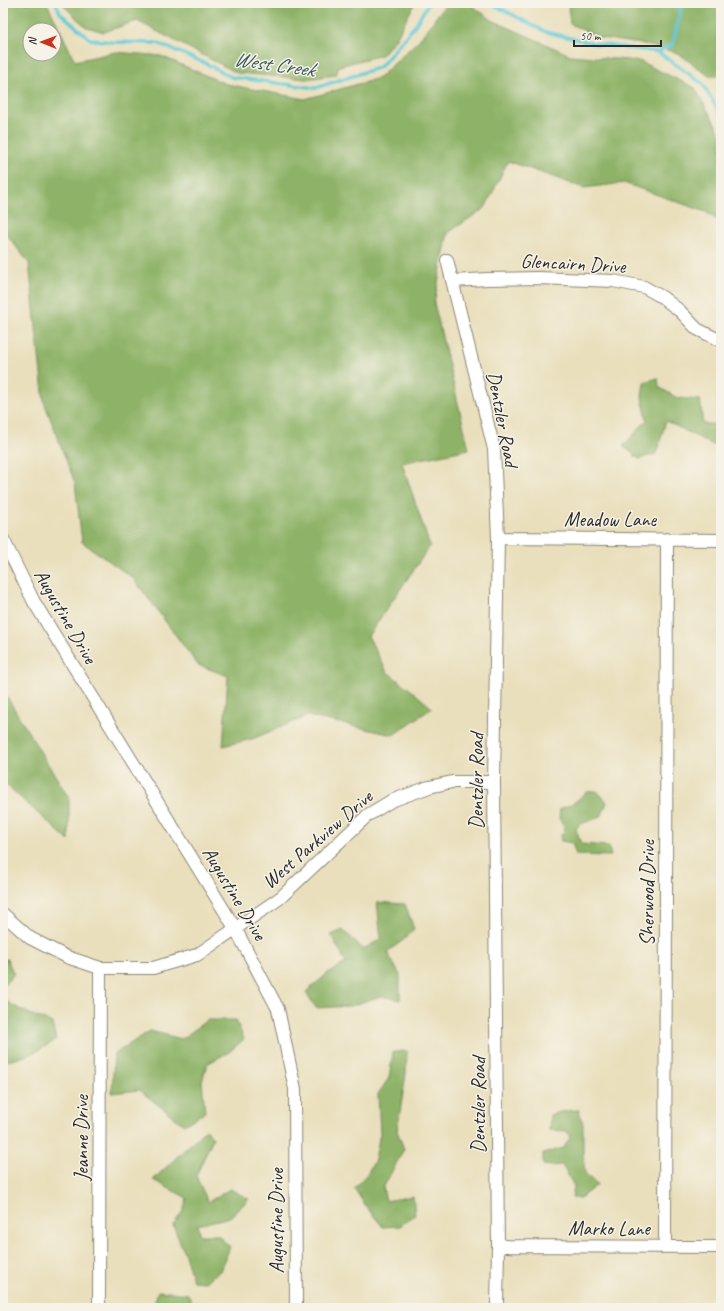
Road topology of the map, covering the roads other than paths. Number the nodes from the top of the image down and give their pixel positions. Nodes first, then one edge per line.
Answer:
1 (448, 260) dead end
2 (453, 281) junction
3 (721, 341) edge
4 (498, 538) junction
5 (3, 539) edge
6 (667, 539) junction
7 (721, 540) edge
8 (494, 782) junction
9 (3, 914) edge
10 (235, 928) junction
11 (100, 968) junction
12 (498, 1246) junction
13 (665, 1247) junction
14 (721, 1247) edge
15 (99, 1308) edge
16 (296, 1308) edge
17 (497, 1308) edge

1 - 2 street, Dentzler Road
2 - 3 street, Glencairn Drive
2 - 4 street, Dentzler Road
4 - 6 street, Meadow Lane
4 - 8 street, Dentzler Road
5 - 10 street, Augustine Drive
6 - 7 street, Meadow Lane
6 - 13 street, Sherwood Drive
8 - 10 street, West Parkview Drive
8 - 12 street, Dentzler Road
9 - 11 street, West Parkview Drive
10 - 11 street, West Parkview Drive
10 - 16 street, Augustine Drive
11 - 15 street, Jeanne Drive
12 - 13 street, Marko Lane
12 - 17 street, Dentzler Road
13 - 14 street, Marko Lane

